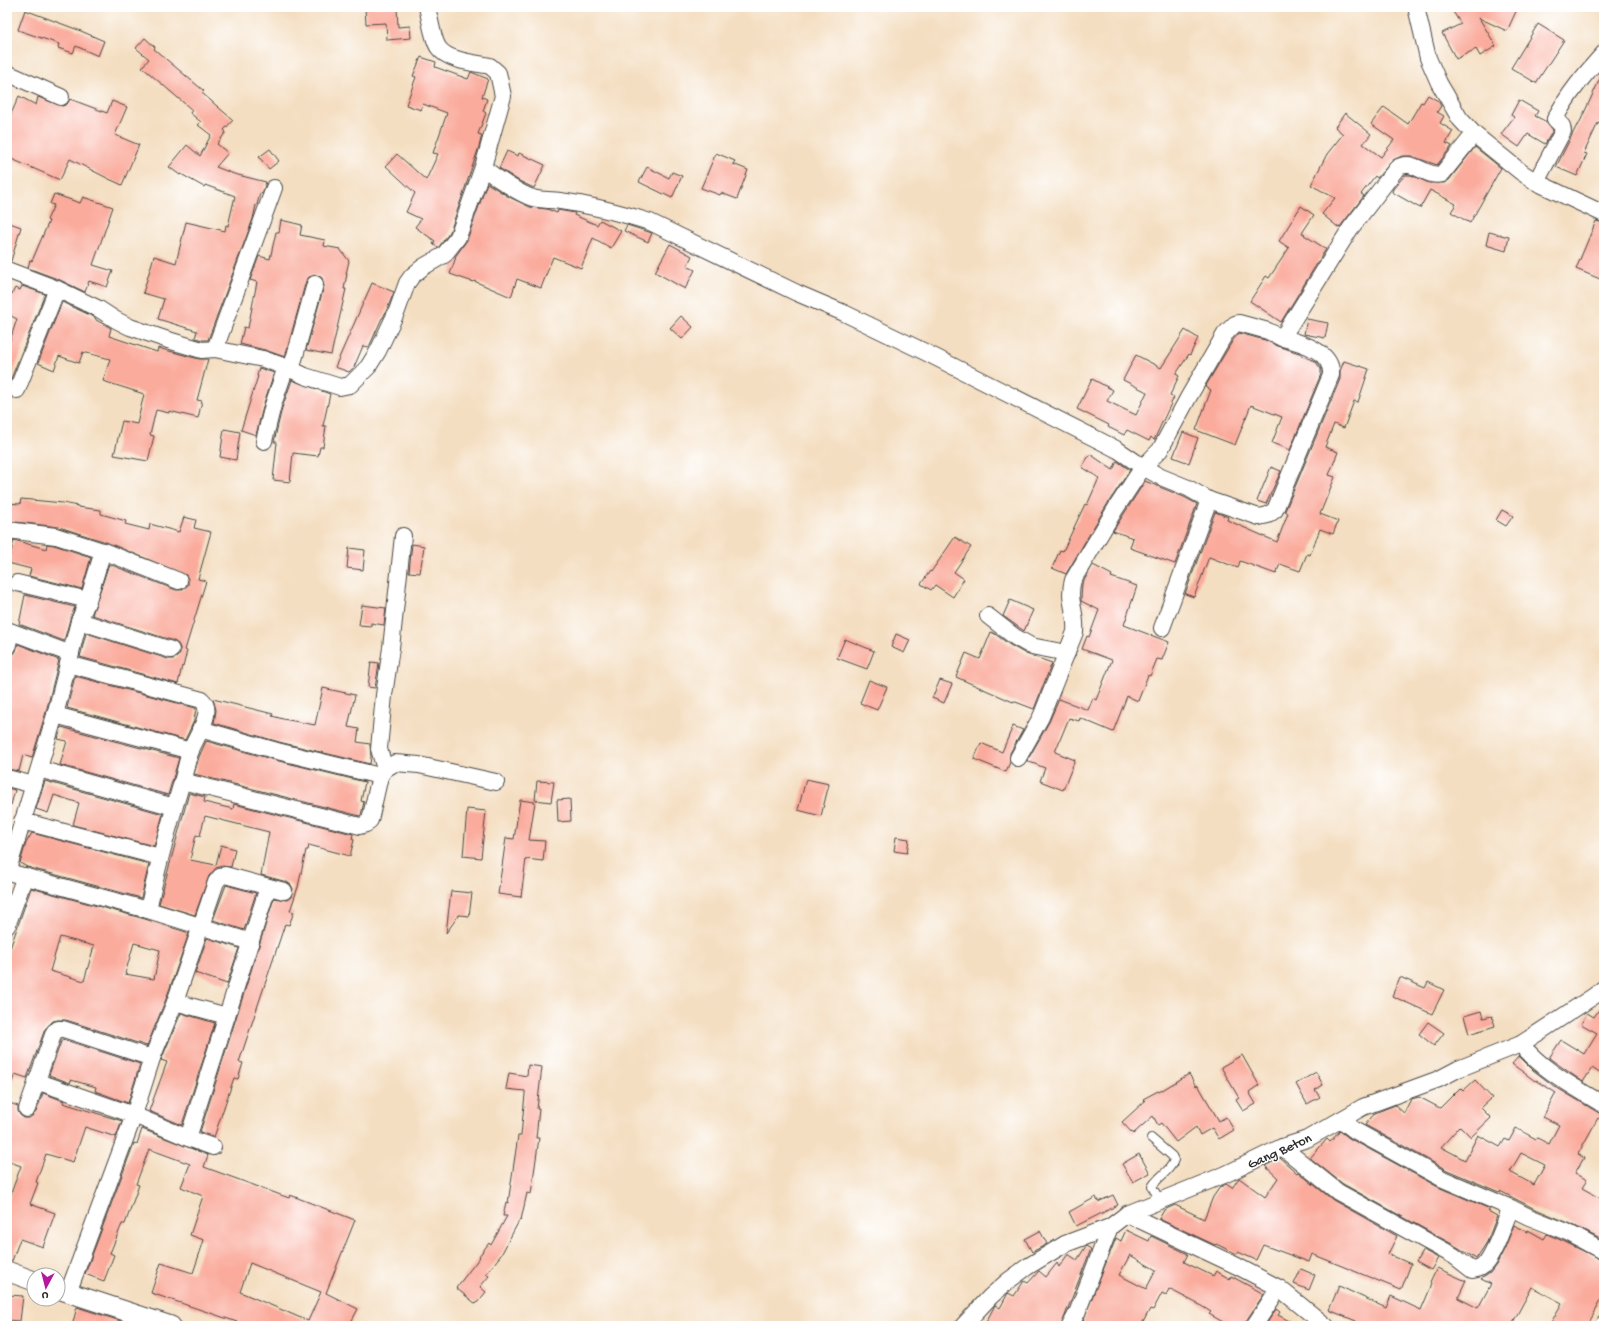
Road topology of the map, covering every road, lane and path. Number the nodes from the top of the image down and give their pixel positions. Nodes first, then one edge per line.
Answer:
1 (427, 7) edge
2 (1416, 7) edge
3 (1604, 53) edge
4 (7, 73) edge
5 (61, 97) dead end
6 (1474, 134) junction
7 (483, 167) junction
8 (1541, 173) junction
9 (274, 188) dead end
10 (1604, 214) edge
11 (7, 270) edge
12 (315, 284) dead end
13 (57, 289) junction
14 (1282, 338) junction
15 (215, 349) junction
16 (289, 369) junction
17 (17, 390) dead end
18 (264, 441) dead end
19 (1143, 467) junction
20 (1209, 500) junction
21 (7, 530) edge
22 (403, 536) dead end
23 (103, 551) junction
24 (179, 581) dead end
25 (17, 583) dead end
26 (88, 600) junction
27 (988, 616) dead end
28 (80, 621) junction
29 (1162, 628) dead end
30 (9, 631) edge
31 (7, 648) edge
32 (171, 650) dead end
33 (1067, 653) junction
34 (70, 659) junction
35 (55, 715) junction
36 (200, 729) junction
37 (191, 750) junction
38 (1018, 758) dead end
39 (39, 769) junction
40 (382, 772) junction
41 (7, 778) edge
42 (182, 781) junction
43 (496, 782) dead end
44 (34, 785) junction
45 (174, 807) junction
46 (22, 821) junction
47 (160, 857) junction
48 (7, 872) edge
49 (25, 876) junction
50 (268, 887) junction
51 (284, 891) dead end
52 (148, 910) junction
53 (7, 926) edge
54 (200, 926) junction
55 (251, 942) junction
56 (1604, 988) edge
57 (175, 1002) junction
58 (227, 1016) junction
59 (1521, 1044) junction
60 (152, 1058) junction
61 (36, 1081) junction
62 (1604, 1105) edge
63 (27, 1109) dead end
64 (134, 1115) junction
65 (1341, 1120) junction
66 (188, 1138) junction
67 (1151, 1138) dead end
68 (213, 1147) dead end
69 (1282, 1147) junction
70 (1156, 1194) junction
71 (1511, 1208) junction
72 (1127, 1214) junction
73 (1110, 1227) junction
74 (1604, 1252) edge
75 (7, 1271) edge
76 (26, 1278) edge
77 (66, 1284) edge
78 (1278, 1288) junction
79 (66, 1292) edge
80 (1604, 1324) edge
81 (171, 1326) edge
82 (963, 1326) edge
83 (1070, 1326) edge
84 (1254, 1326) edge
85 (1326, 1326) edge
86 (1602, 1326) edge

1 - 7 street
2 - 6 street
3 - 8 street
4 - 5 street
6 - 8 street
6 - 14 street
7 - 16 street
7 - 19 street
8 - 10 street
9 - 15 street
11 - 13 street
12 - 16 street
13 - 15 street
13 - 17 street
14 - 19 street
14 - 20 street
15 - 16 street
16 - 18 street
19 - 20 street
19 - 33 street
20 - 29 street
21 - 23 street
22 - 40 street
23 - 24 street
23 - 26 street
25 - 26 street
26 - 28 street
27 - 33 street
28 - 32 street
28 - 34 street
30 - 31 street
30 - 34 street
33 - 38 street
34 - 35 street
34 - 36 street
35 - 37 street
35 - 39 street
36 - 37 street
36 - 40 street
37 - 42 street
39 - 44 street
39 - 45 street
40 - 42 street
40 - 43 street
41 - 44 street
42 - 45 street
44 - 46 street
45 - 47 street
46 - 47 street
46 - 48 street
47 - 52 street
48 - 49 street
49 - 52 street
49 - 53 street
50 - 51 street
50 - 54 street
50 - 55 street
52 - 54 street
54 - 55 street
54 - 57 street
55 - 58 street
56 - 59 street, Gang Beton
57 - 58 street
57 - 60 street
58 - 66 street
59 - 62 street
59 - 65 street, Gang Beton
60 - 61 street
60 - 64 street
61 - 63 street
61 - 64 street
64 - 66 street
64 - 77 street
65 - 69 street, Gang Beton
65 - 71 street
66 - 68 street
67 - 70 lane
69 - 70 street, Gang Beton
69 - 71 street
70 - 72 street, Gang Beton
71 - 74 street
72 - 73 street, Gang Beton
72 - 78 street
73 - 82 street, Gang Beton
73 - 83 street
75 - 76 street
78 - 84 street
78 - 85 street
79 - 81 street
80 - 86 street

